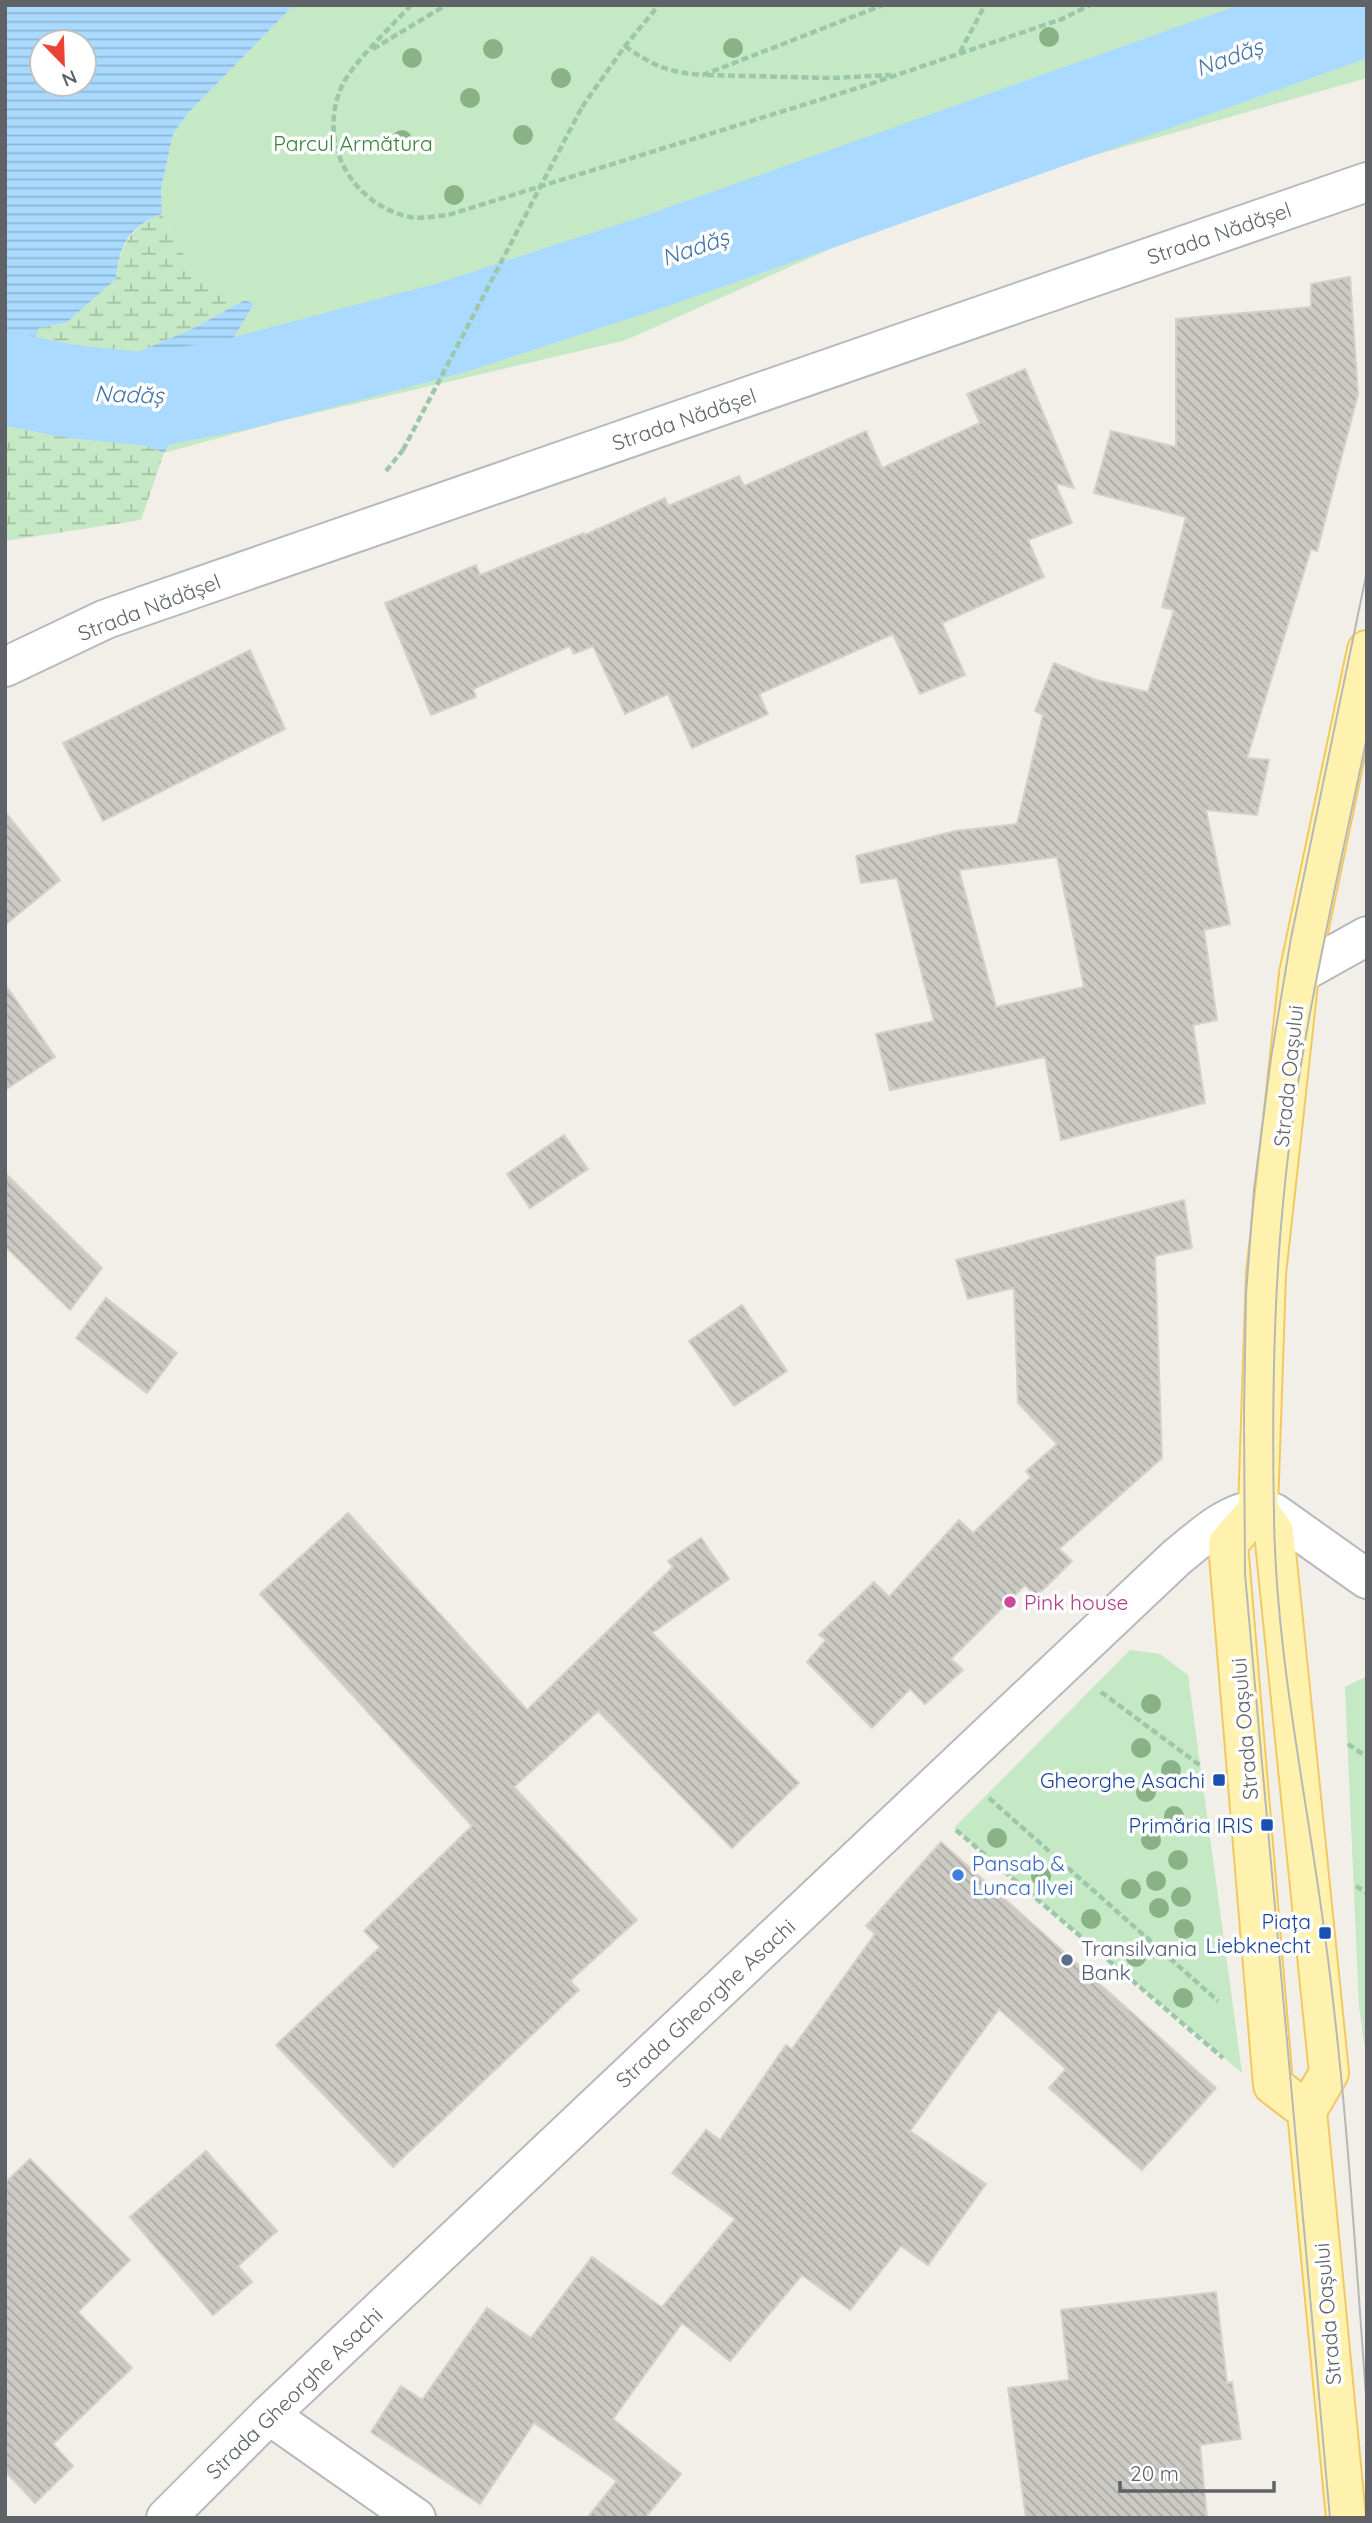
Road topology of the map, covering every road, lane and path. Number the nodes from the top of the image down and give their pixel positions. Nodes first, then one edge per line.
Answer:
1 (411, 5) edge
2 (446, 5) edge
3 (659, 5) edge
4 (883, 5) edge
5 (985, 5) edge
6 (1090, 5) edge
7 (625, 46) junction
8 (369, 51) junction
9 (960, 53) junction
10 (702, 75) junction
11 (897, 75) junction
12 (1367, 182) edge
13 (403, 450) dead end
14 (1367, 650) edge
15 (5, 667) edge
16 (1367, 936) edge
17 (1299, 974) junction
18 (1258, 1509) junction
19 (1367, 1579) edge
20 (1094, 1688) dead end
21 (1348, 1744) dead end
22 (1367, 1758) edge
23 (1201, 1767) dead end
24 (928, 1793) junction
25 (986, 1795) dead end
26 (1224, 2007) dead end
27 (1231, 2064) dead end
28 (1307, 2111) junction
29 (270, 2415) junction
30 (166, 2518) edge
31 (416, 2518) edge
32 (1346, 2518) edge

1 - 8 path
2 - 8 path
3 - 7 path
4 - 10 path
5 - 9 path
6 - 9 path
7 - 10 path
7 - 13 path, bridge
8 - 11 path
9 - 11 path
10 - 11 path
12 - 15 street, Strada Nădășel
14 - 17 main road, Strada Oașului
16 - 17 street
17 - 18 main road, Strada Oașului
18 - 19 street
18 - 24 street, Strada Gheorghe Asachi
18 - 28 main road
18 - 28 main road, Strada Oașului
20 - 23 path
21 - 22 path
24 - 27 path
24 - 29 street, Strada Gheorghe Asachi
25 - 26 path
28 - 32 main road, Strada Oașului
29 - 30 street, Strada Gheorghe Asachi
29 - 31 street

